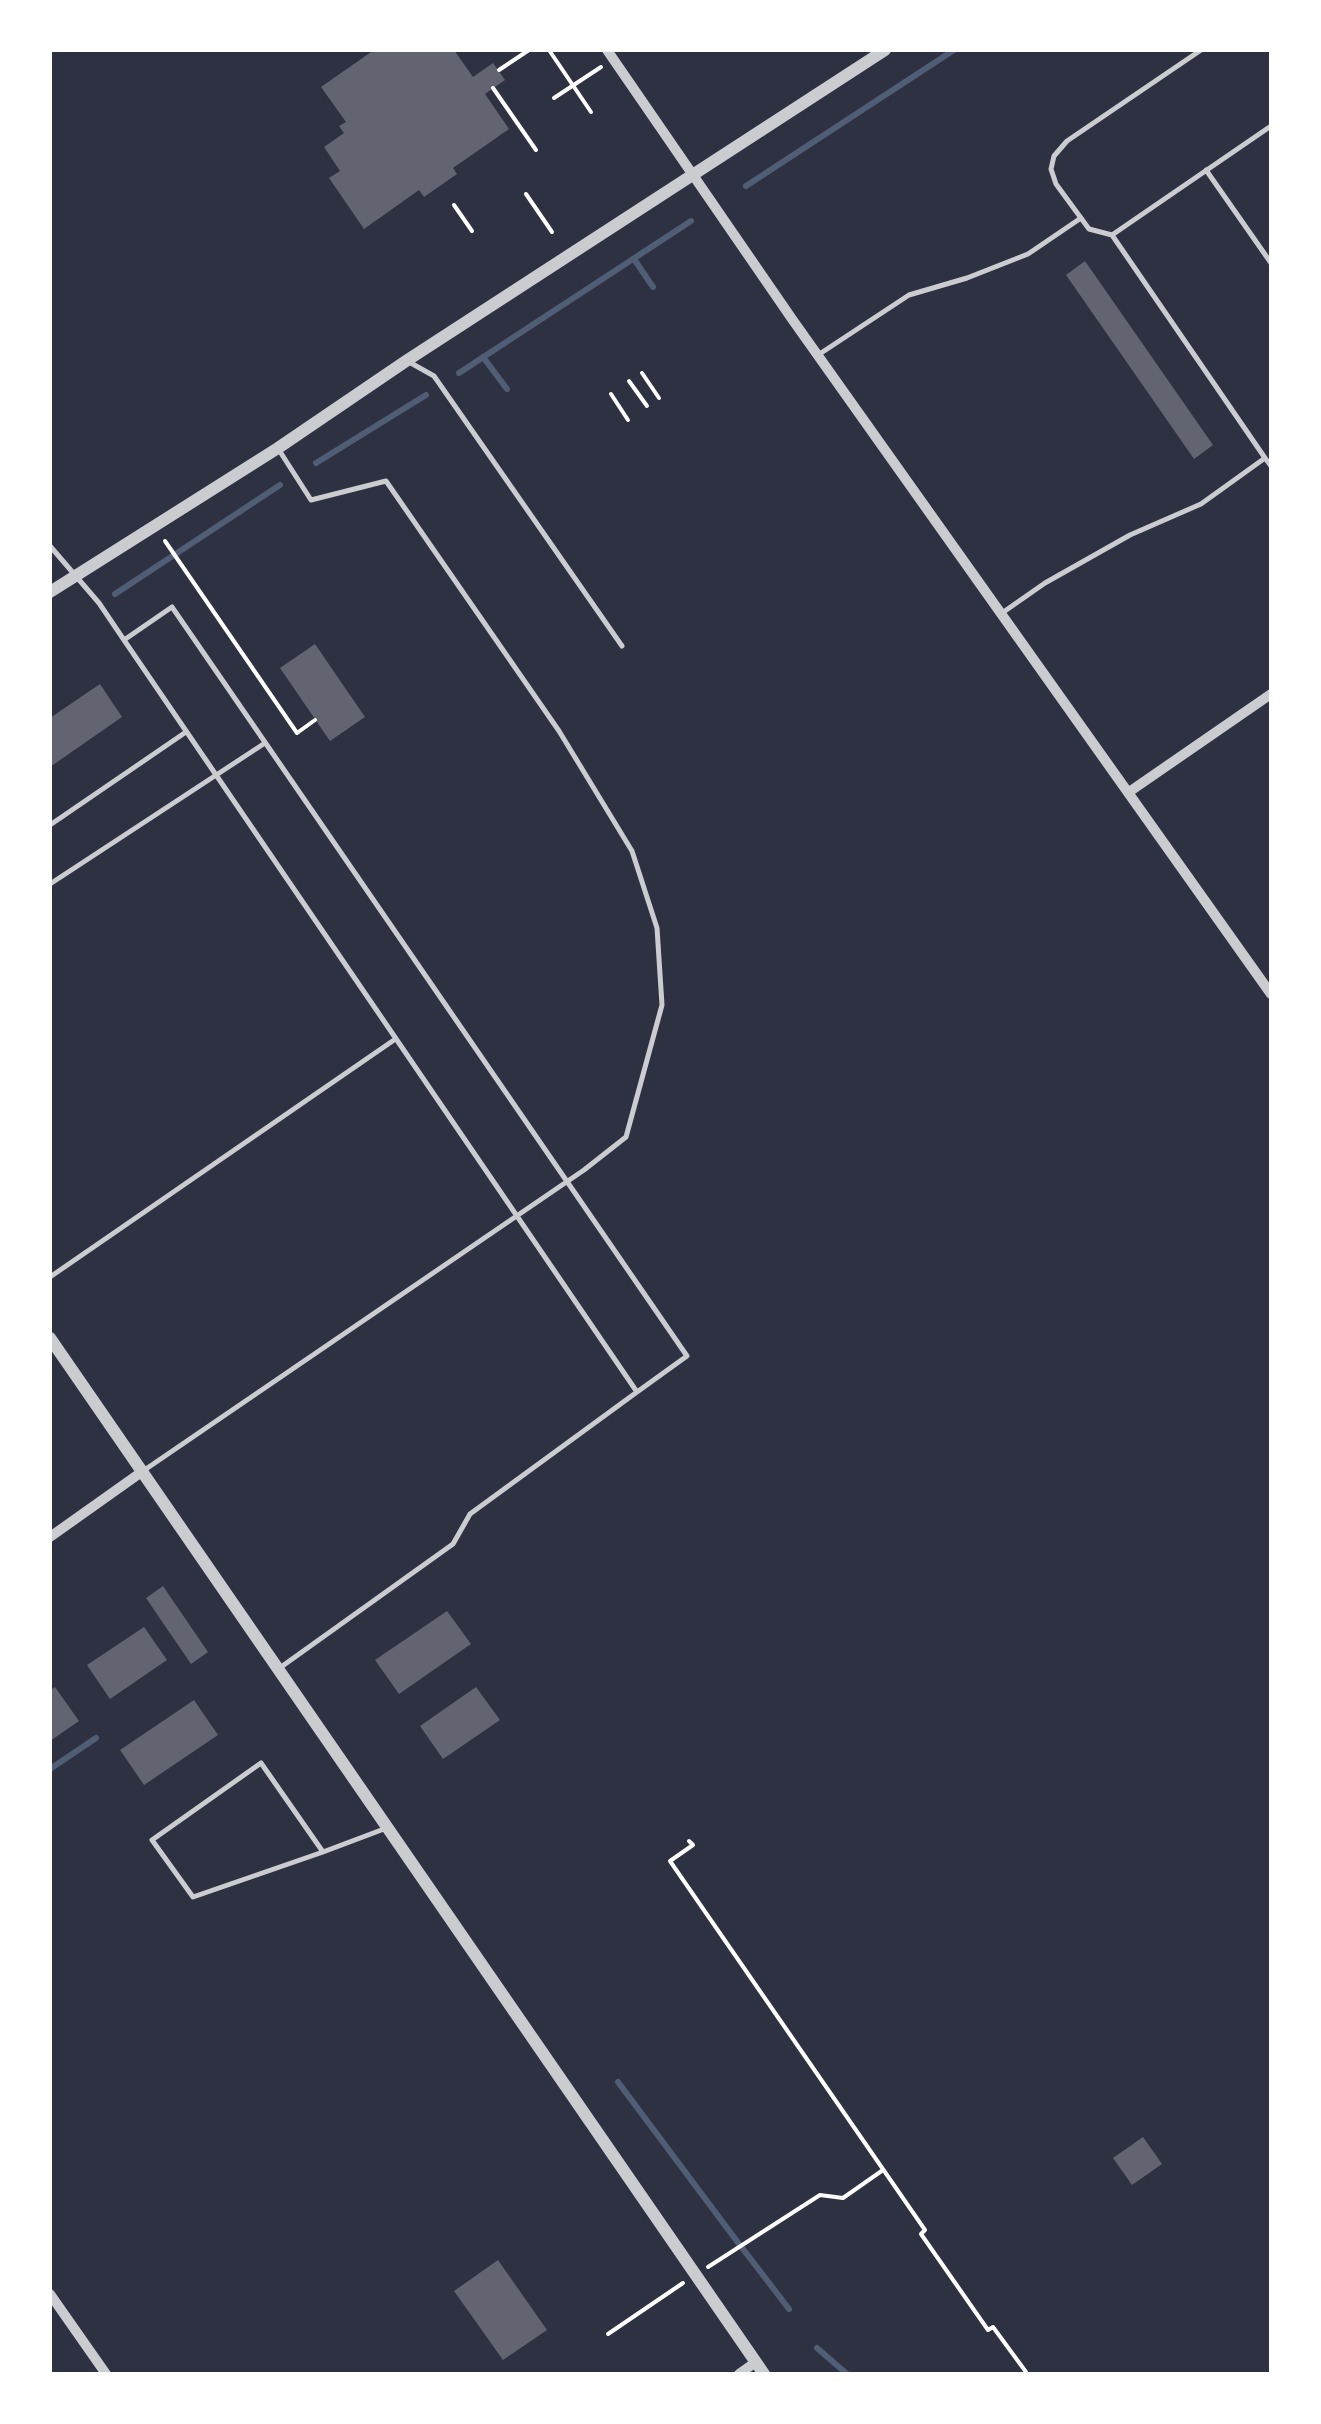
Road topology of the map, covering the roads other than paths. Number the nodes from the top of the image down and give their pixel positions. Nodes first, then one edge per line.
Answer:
1 (884, 50) edge
2 (1201, 50) edge
3 (610, 54) edge
4 (1271, 126) edge
5 (1206, 170) junction
6 (693, 174) junction
7 (1081, 218) junction
8 (1112, 235) junction
9 (1271, 263) edge
10 (818, 355) junction
11 (406, 360) junction
12 (278, 448) junction
13 (1265, 458) junction
14 (1271, 466) edge
15 (50, 546) edge
16 (74, 576) junction
17 (50, 592) edge
18 (1002, 613) junction
19 (124, 640) junction
20 (622, 646) dead end
21 (1271, 694) edge
22 (186, 732) junction
23 (266, 743) junction
24 (216, 776) junction
25 (1130, 792) junction
26 (50, 825) edge
27 (50, 884) edge
28 (1266, 976) edge
29 (1271, 994) edge
30 (394, 1040) junction
31 (567, 1182) junction
32 (515, 1216) junction
33 (50, 1276) edge
34 (50, 1338) edge
35 (637, 1392) junction
36 (143, 1471) junction
37 (50, 1537) edge
38 (278, 1669) junction
39 (387, 1828) junction
40 (323, 1852) junction
41 (50, 2294) edge
42 (760, 2368) edge
43 (106, 2374) edge
44 (739, 2374) edge

1 - 6 street
2 - 7 lane
3 - 6 street
4 - 5 lane
5 - 8 lane
5 - 9 lane
6 - 10 street
6 - 11 street
7 - 8 lane
7 - 10 lane
8 - 13 lane
10 - 18 street
11 - 12 street
11 - 20 lane
12 - 16 street
12 - 31 lane
13 - 14 lane
13 - 18 lane
15 - 16 lane
16 - 17 street
16 - 19 lane
18 - 25 street
19 - 22 lane
19 - 23 lane
21 - 25 street
22 - 24 lane
22 - 26 lane
23 - 24 lane
23 - 31 lane
24 - 27 lane
24 - 30 lane
25 - 28 street
28 - 29 street
30 - 32 lane
30 - 33 lane
31 - 32 lane
31 - 35 lane
32 - 35 lane
32 - 36 lane
34 - 36 street
35 - 38 lane
36 - 37 street
36 - 38 street
38 - 39 street
39 - 40 lane
39 - 42 street
40 - 40 lane
41 - 43 street
42 - 44 street

